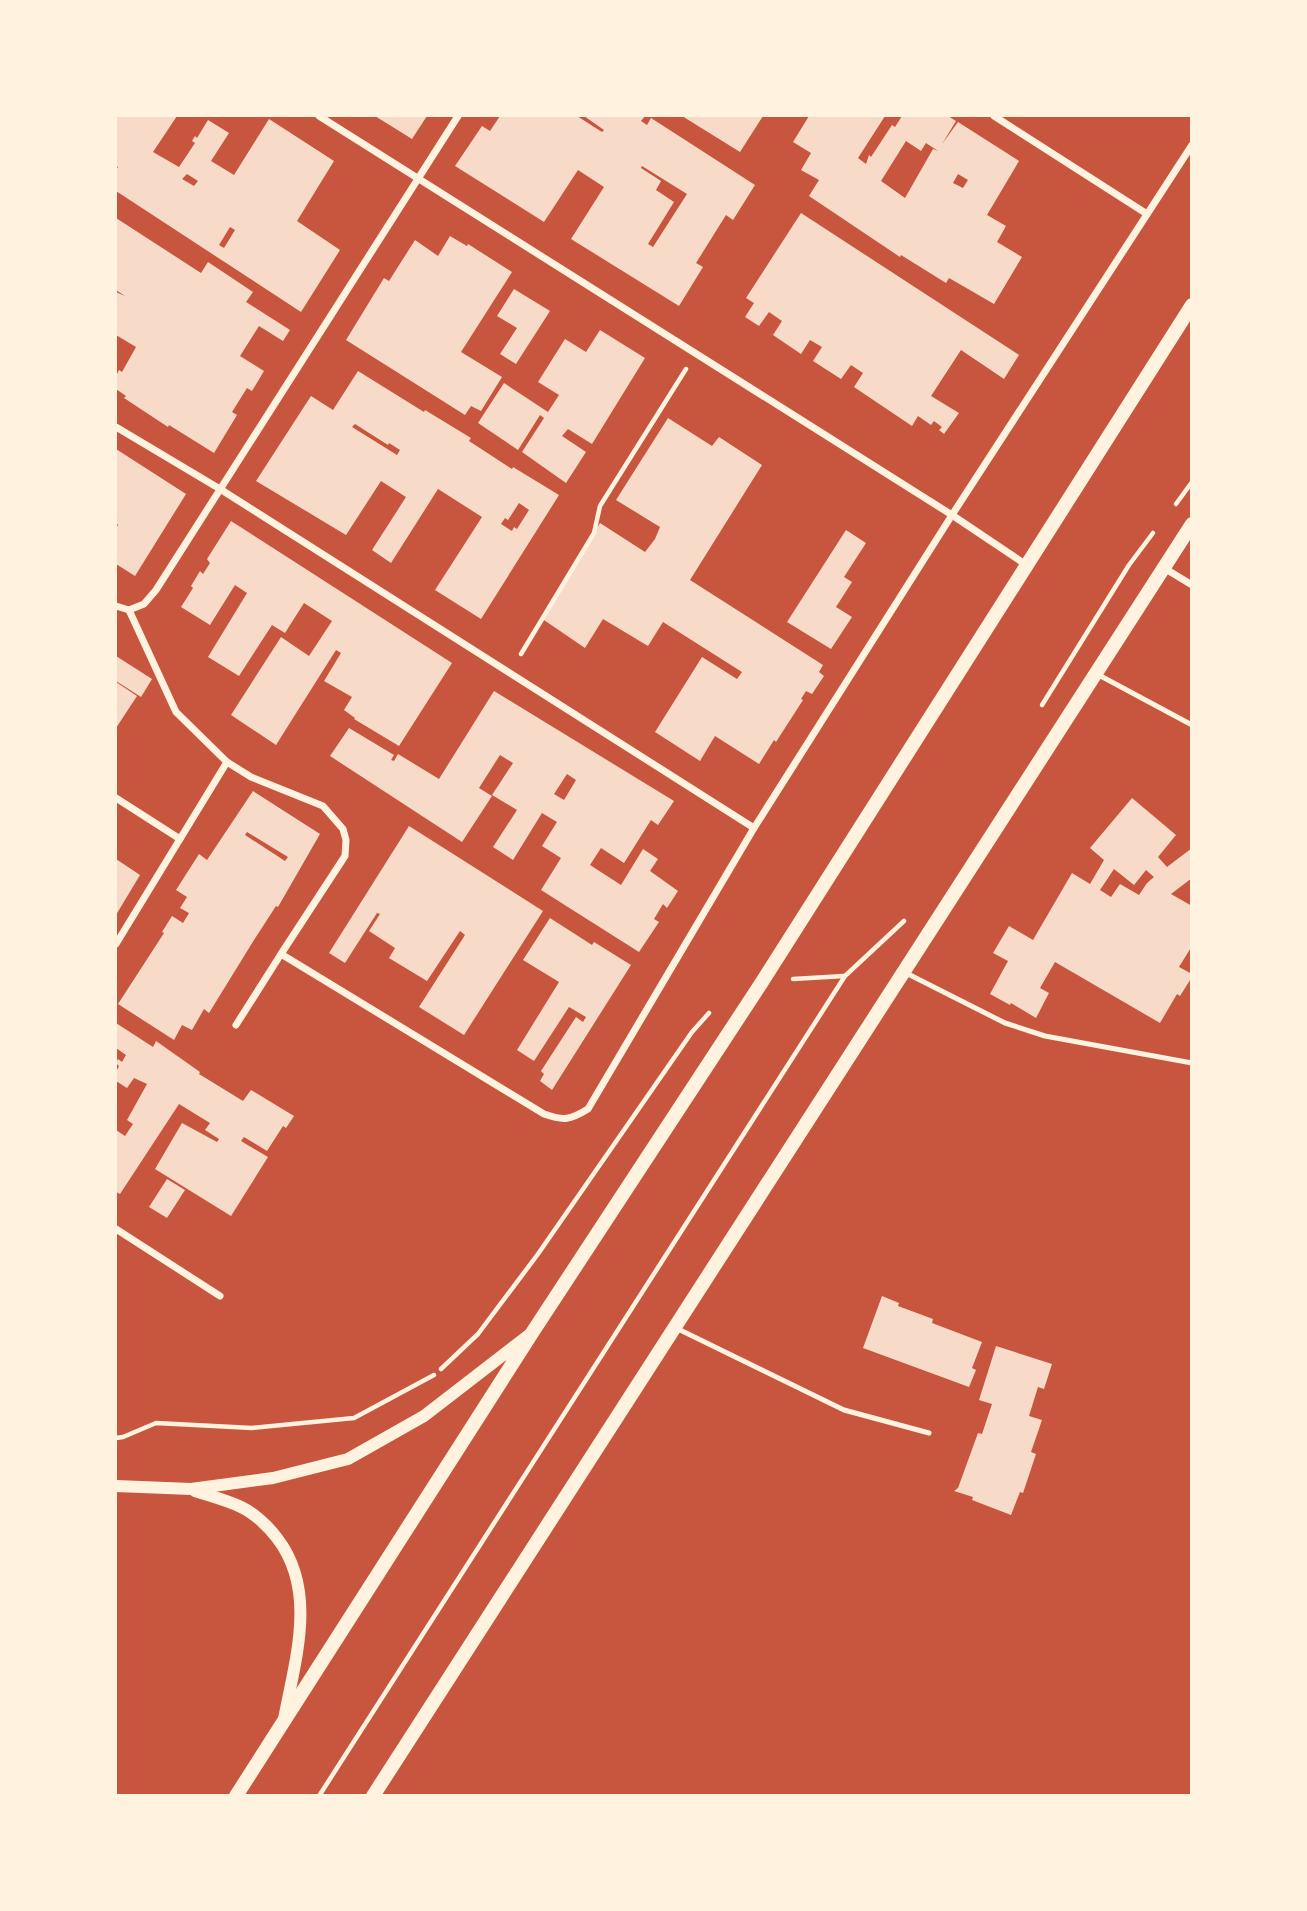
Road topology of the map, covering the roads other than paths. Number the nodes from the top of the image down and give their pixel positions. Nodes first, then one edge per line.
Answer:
1 (319, 116) edge
2 (458, 116) edge
3 (994, 116) edge
4 (1192, 145) edge
5 (418, 177) junction
6 (1147, 215) junction
7 (1192, 305) edge
8 (116, 427) edge
9 (220, 489) junction
10 (952, 515) junction
11 (1192, 524) edge
12 (1025, 564) junction
13 (1164, 567) junction
14 (1192, 585) edge
15 (116, 606) edge
16 (128, 611) junction
17 (1095, 673) junction
18 (1192, 725) edge
19 (227, 762) junction
20 (116, 798) edge
21 (754, 828) junction
22 (180, 839) junction
23 (116, 944) edge
24 (281, 954) junction
25 (903, 972) junction
26 (236, 1025) dead end
27 (1192, 1063) edge
28 (116, 1229) edge
29 (220, 1296) dead end
30 (674, 1327) junction
31 (532, 1333) junction
32 (929, 1433) dead end
33 (116, 1486) edge
34 (191, 1489) junction
35 (284, 1719) junction
36 (236, 1796) edge
37 (373, 1796) edge

1 - 5 street
2 - 5 street
3 - 6 street
4 - 6 street
5 - 9 street
5 - 10 street
6 - 10 street
7 - 12 main road
8 - 9 street
9 - 16 street
9 - 21 street
10 - 12 street
10 - 21 street
11 - 13 main road
12 - 31 main road
13 - 14 street
13 - 17 main road
15 - 16 street
16 - 19 street
17 - 18 lane
17 - 25 main road
19 - 22 street
19 - 24 street
20 - 22 street
21 - 24 street
22 - 23 street
24 - 26 street
25 - 27 lane
25 - 30 main road
28 - 29 street
30 - 32 lane
30 - 37 main road
31 - 34 street
31 - 35 main road
33 - 34 street
34 - 35 street
35 - 36 main road

